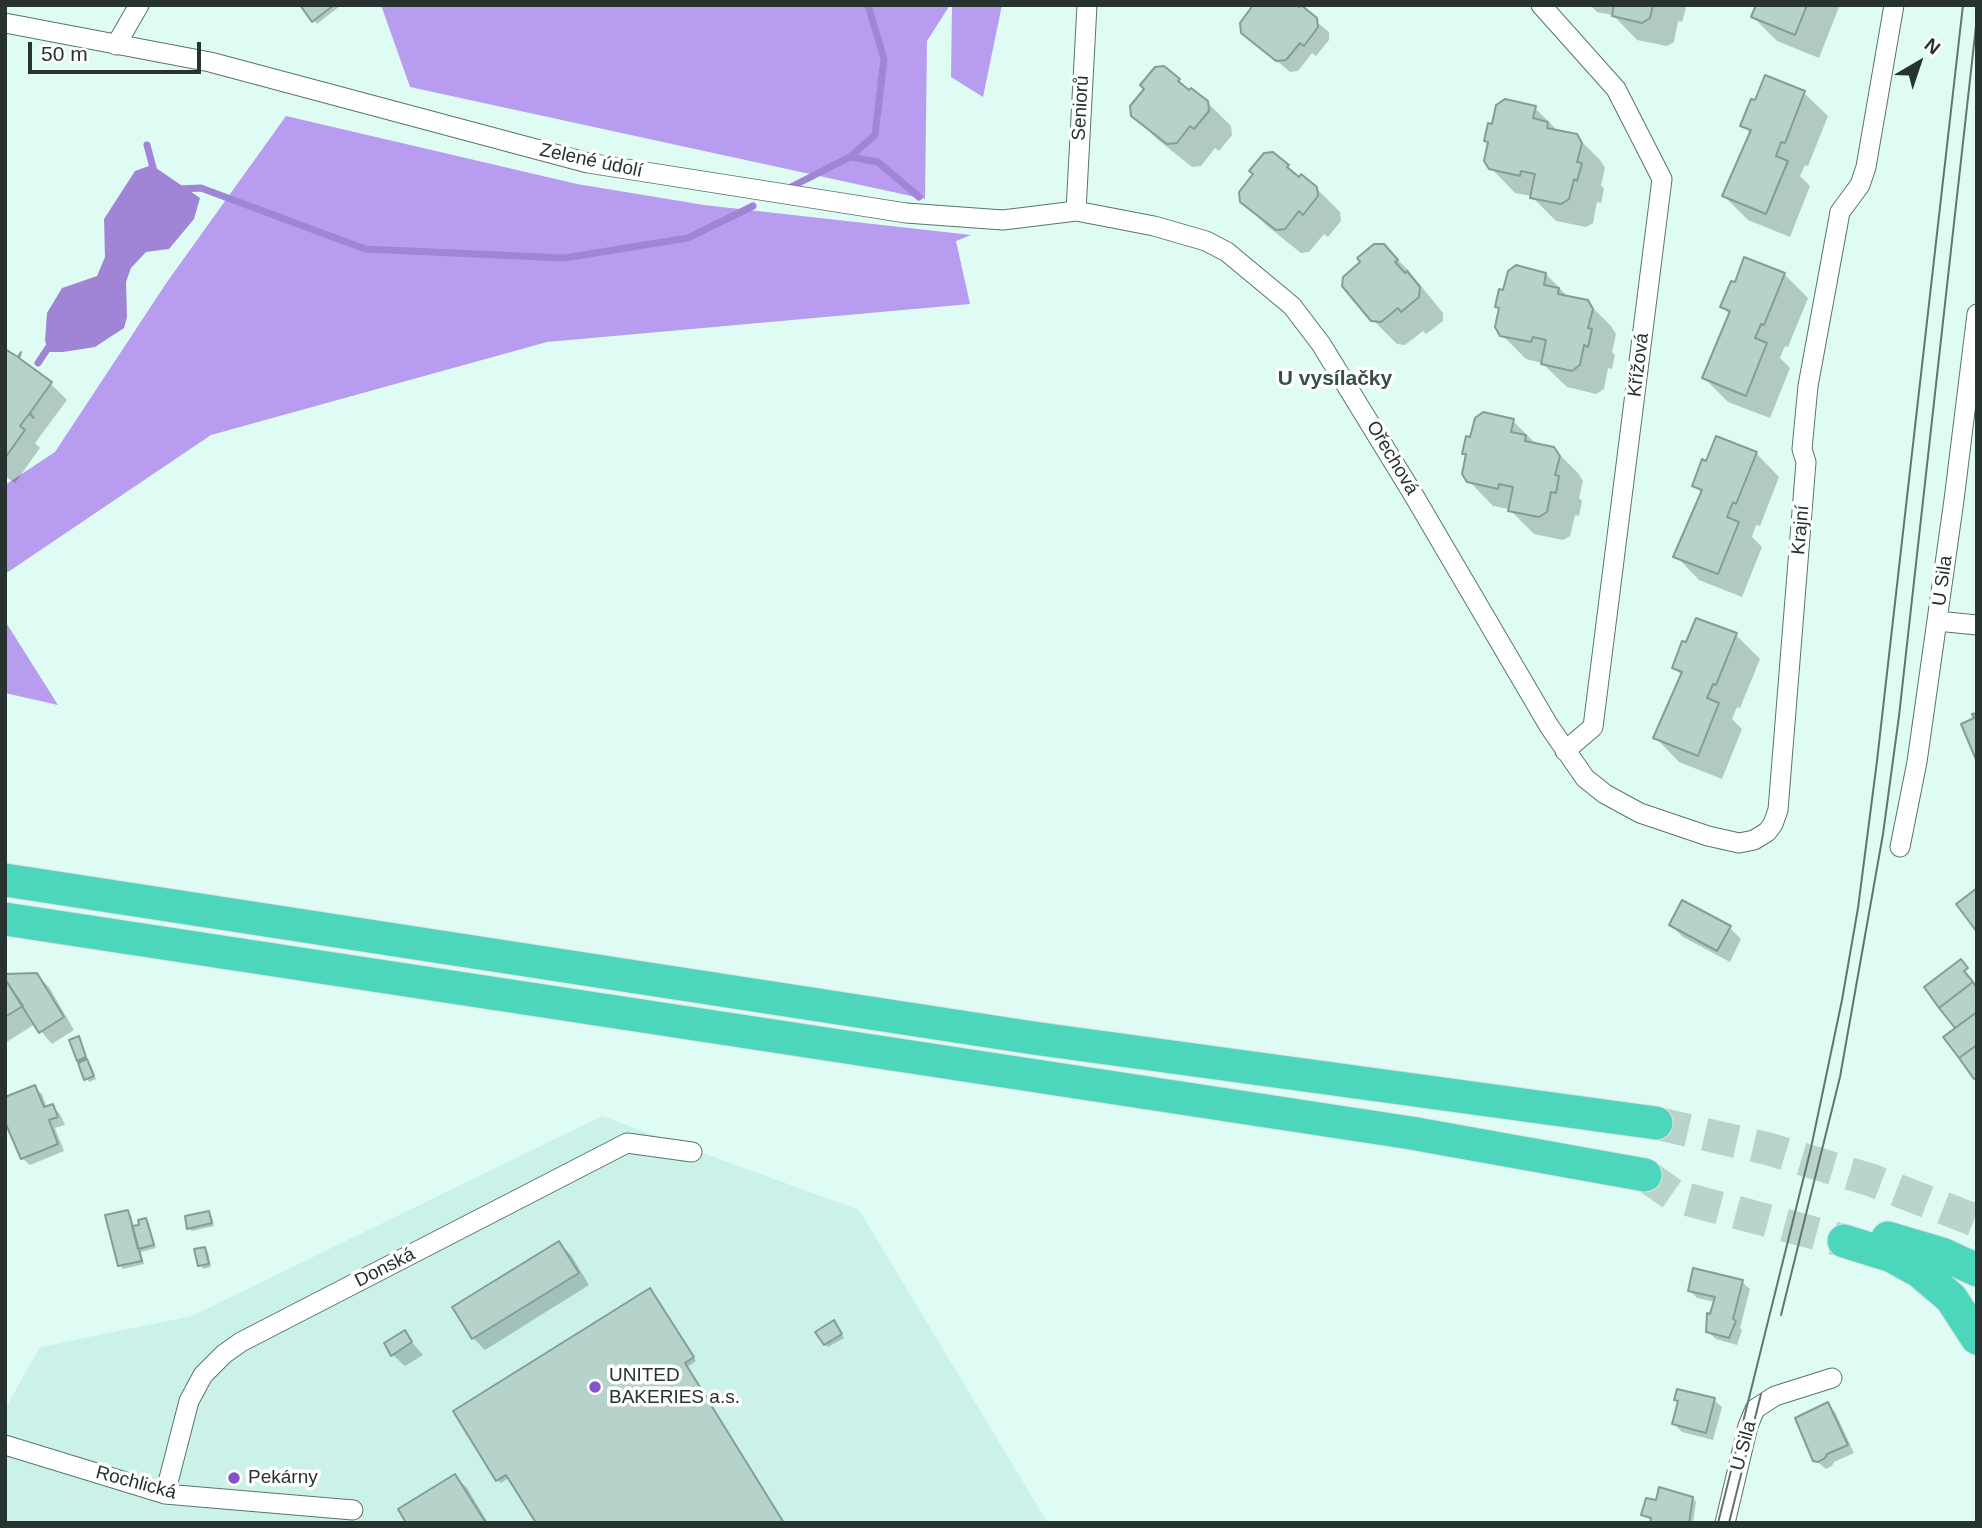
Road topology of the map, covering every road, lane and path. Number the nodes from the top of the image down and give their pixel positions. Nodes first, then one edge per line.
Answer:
1 (139, 5) edge
2 (1087, 5) edge
3 (1541, 5) edge
4 (1894, 5) edge
5 (5, 23) edge
6 (116, 45) junction
7 (1076, 211) junction
8 (1977, 314) edge
9 (1937, 621) junction
10 (1977, 625) edge
11 (1564, 751) junction
12 (1900, 847) dead end
13 (5, 880) edge
14 (5, 919) edge
15 (1656, 1123) tunnel mouth
16 (692, 1152) dead end
17 (1645, 1175) tunnel mouth
18 (1977, 1270) edge
19 (1977, 1338) edge
20 (1832, 1378) dead end
21 (5, 1445) edge
22 (164, 1494) junction
23 (353, 1510) dead end
24 (1725, 1523) edge

1 - 6 street
2 - 7 street, Seniorů
3 - 11 street, Křížová
4 - 11 street, Krajní
5 - 6 street, Zelené údolí
6 - 7 street, Zelené údolí
7 - 11 street, Ořechová
8 - 9 street, U Sila
9 - 10 street
9 - 12 street, U Sila
13 - 15 highway
14 - 17 highway
16 - 22 street, Donská
18 - 19 highway
20 - 24 street, U Sila
21 - 22 street, Rochlická
22 - 23 street, Rochlická

